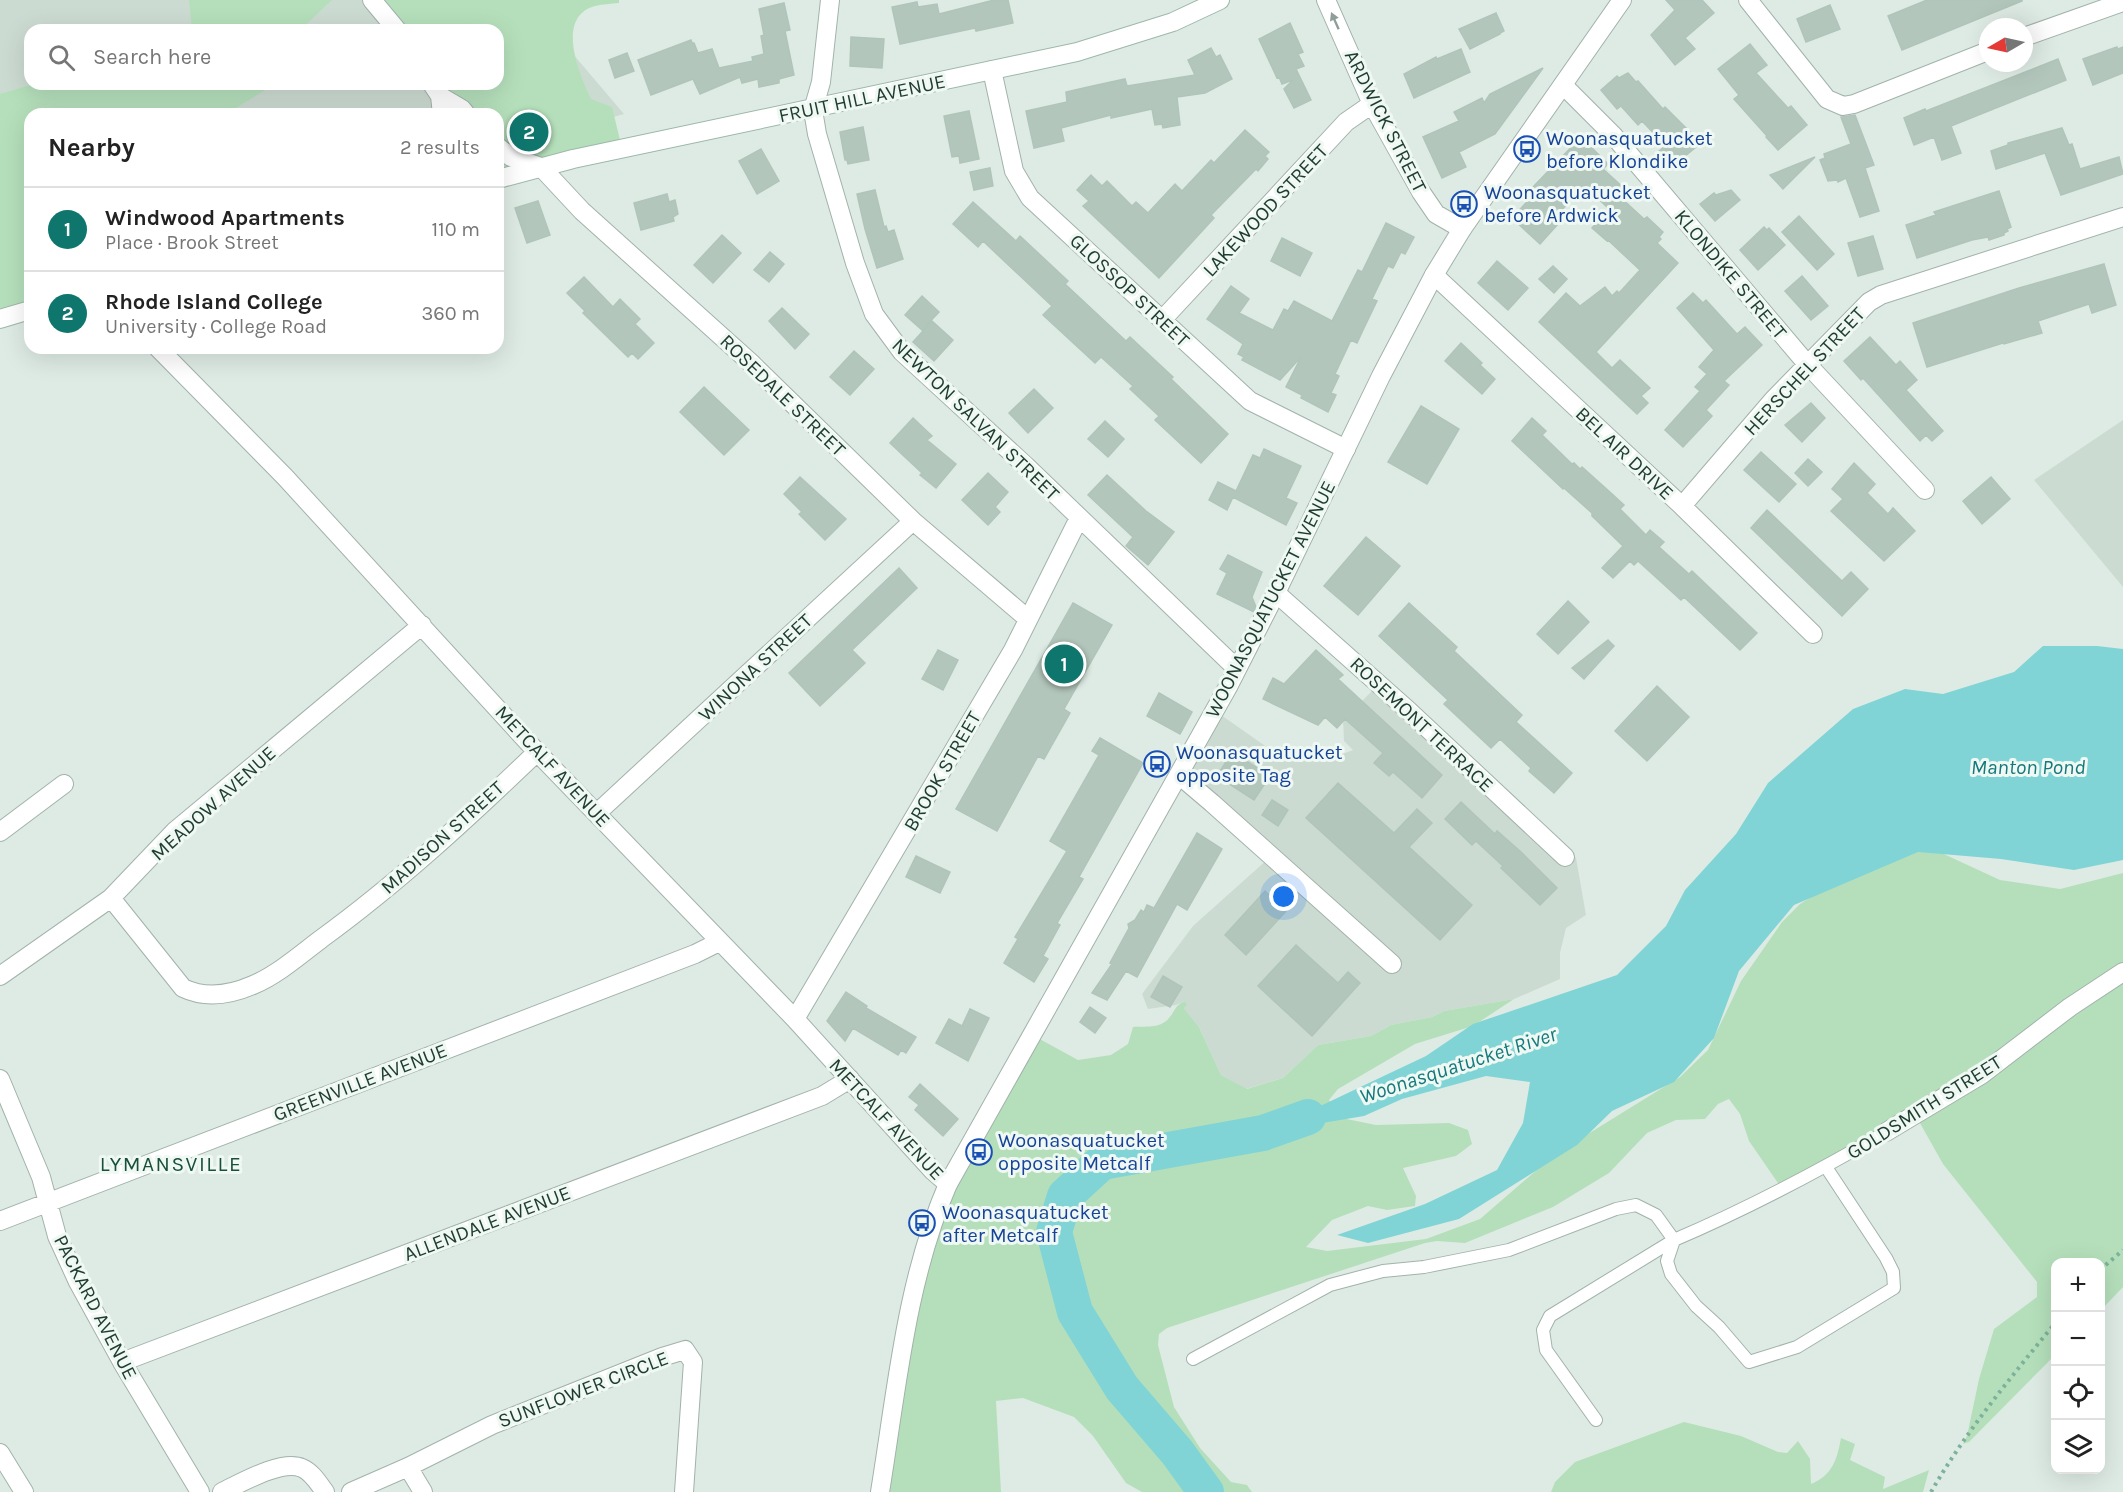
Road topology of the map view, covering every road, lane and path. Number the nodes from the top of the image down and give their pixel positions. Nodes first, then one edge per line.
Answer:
1 (372, 0) edge
2 (830, 0) edge
3 (1220, 0) edge
4 (1326, 0) edge
5 (1622, 0) edge
6 (1748, 0) edge
7 (2123, 2) edge
8 (392, 24) edge
9 (2033, 34) edge
10 (1979, 55) edge
11 (992, 70) junction
12 (1563, 85) junction
13 (438, 98) edge
14 (1372, 104) junction
15 (460, 108) edge
16 (813, 110) junction
17 (504, 152) edge
18 (541, 167) junction
19 (504, 177) edge
20 (2123, 217) edge
21 (1462, 230) junction
22 (1434, 275) junction
23 (24, 312) edge
24 (0, 319) edge
25 (1162, 320) junction
26 (164, 354) edge
27 (1808, 364) junction
28 (1346, 449) junction
29 (1925, 490) dead end
30 (1682, 506) junction
31 (1079, 518) junction
32 (913, 521) junction
33 (1276, 592) junction
34 (1028, 619) junction
35 (422, 625) junction
36 (1814, 634) dead end
37 (1236, 668) junction
38 (537, 752) junction
39 (1179, 775) junction
40 (64, 784) dead end
41 (597, 813) junction
42 (0, 832) edge
43 (1565, 857) dead end
44 (111, 898) junction
45 (719, 942) junction
46 (1392, 964) dead end
47 (2123, 972) edge
48 (0, 976) edge
49 (795, 1019) junction
50 (0, 1079) edge
51 (850, 1079) junction
52 (1886, 1132) joint
53 (1826, 1167) junction
54 (948, 1184) junction
55 (48, 1202) junction
56 (0, 1221) edge
57 (1674, 1240) junction
58 (2123, 1250) edge
59 (2105, 1266) edge
60 (2051, 1327) edge
61 (1193, 1359) dead end
62 (122, 1362) junction
63 (1596, 1420) dead end
64 (0, 1453) edge
65 (408, 1467) junction
66 (24, 1492) edge
67 (200, 1492) edge
68 (222, 1492) edge
69 (325, 1492) edge
70 (351, 1492) edge
71 (423, 1492) edge
72 (684, 1492) edge
73 (880, 1492) edge
74 (1931, 1492) edge

1 - 8 street
2 - 16 street
3 - 11 street, FRUIT HILL AVENUE
14 -> 4 street, ARDWICK STREET
5 - 12 street, WOONASQUATUCKET AVENUE
6 - 10 street
7 - 9 street
11 - 16 street, FRUIT HILL AVENUE
11 - 25 street, GLOSSOP STREET
12 - 21 street, WOONASQUATUCKET AVENUE
12 - 27 street, KLONDIKE STREET
13 - 15 street
14 - 21 street, ARDWICK STREET
14 - 25 street, LAKEWOOD STREET
16 - 18 street, FRUIT HILL AVENUE
16 - 31 street, NEWTON SALVAN STREET
17 - 18 street
18 - 19 street, FRUIT HILL AVENUE
18 - 32 street, ROSEDALE STREET
20 - 27 street, HERSCHEL STREET
21 - 22 street, WOONASQUATUCKET AVENUE
22 - 28 street, WOONASQUATUCKET AVENUE
22 - 30 street, BEL AIR DRIVE
23 - 24 street
25 - 28 street, GLOSSOP STREET
26 - 35 street, METCALF AVENUE
27 - 29 street, KLONDIKE STREET
27 - 30 street, HERSCHEL STREET
28 - 33 street, WOONASQUATUCKET AVENUE
30 - 36 street, BEL AIR DRIVE
31 - 34 street, BROOK STREET
31 - 37 street, NEWTON SALVAN STREET
32 - 34 street, ROSEDALE STREET
32 - 41 street, WINONA STREET
33 - 37 street, WOONASQUATUCKET AVENUE
33 - 43 street, ROSEMONT TERRACE
34 - 49 street, BROOK STREET
35 - 38 street, METCALF AVENUE
35 - 44 street, MEADOW AVENUE
37 - 39 street, WOONASQUATUCKET AVENUE
38 - 41 street, METCALF AVENUE
38 - 44 street, MADISON STREET
39 - 46 street
39 - 54 street, WOONASQUATUCKET AVENUE
40 - 42 street
41 - 45 street, METCALF AVENUE
44 - 48 street, MEADOW AVENUE
45 - 49 street, METCALF AVENUE
45 - 55 street, GREENVILLE AVENUE
47 - 52 street, GOLDSMITH STREET
49 - 51 street, METCALF AVENUE
50 - 55 street, PACKARD AVENUE
51 - 54 street, METCALF AVENUE
51 - 62 street, ALLENDALE AVENUE
52 - 53 lane, GOLDSMITH STREET
53 - 57 lane, GOLDSMITH STREET
53 - 57 lane
54 - 73 street, WOONASQUATUCKET AVENUE
55 - 56 street, GREENVILLE AVENUE
55 - 62 street, PACKARD AVENUE
57 - 61 lane
57 - 63 lane, GOLDSMITH STREET
58 - 59 path
60 - 74 path
62 - 67 street, PACKARD AVENUE
64 - 66 street
65 - 70 street, SUNFLOWER CIRCLE
65 - 71 street
65 - 72 street, SUNFLOWER CIRCLE
68 - 69 street

